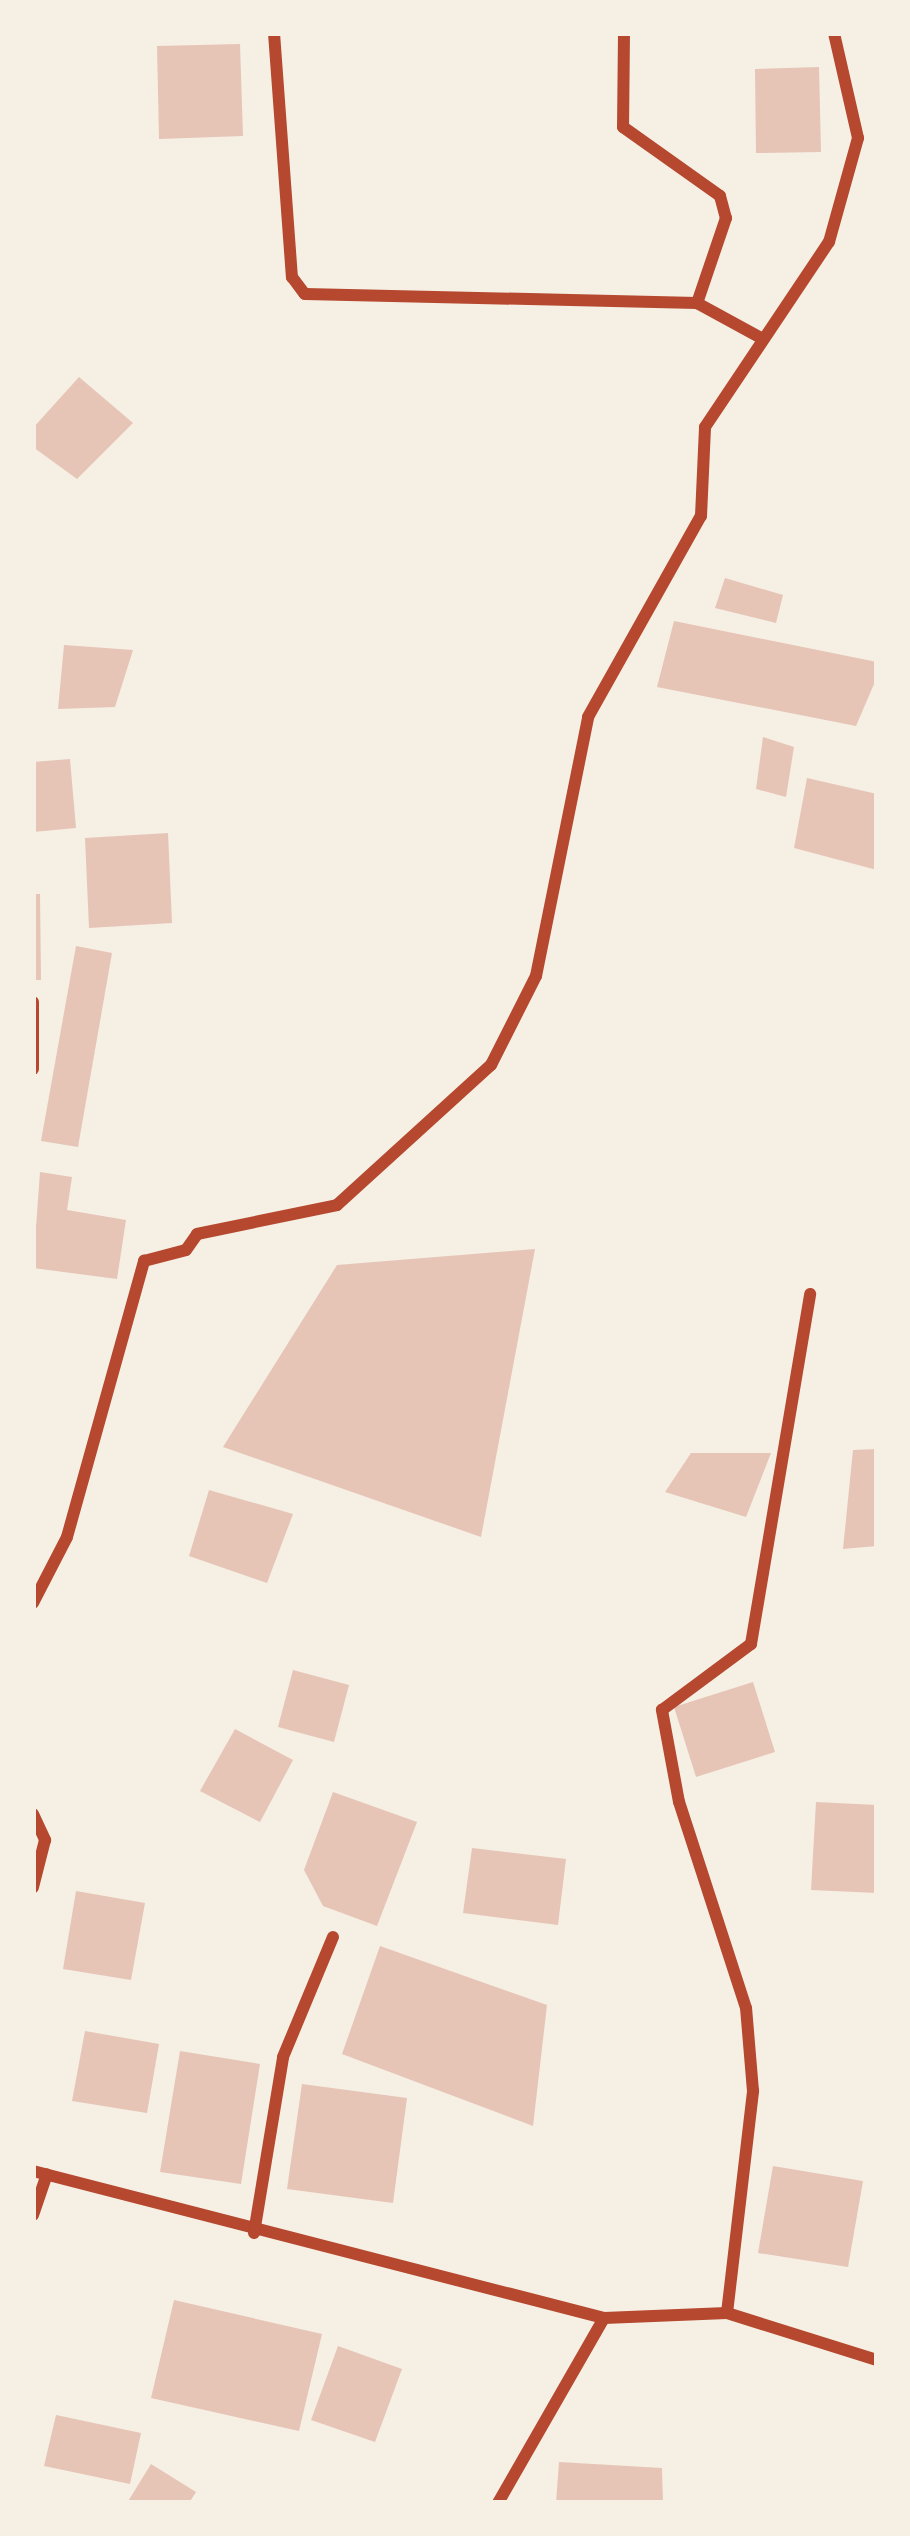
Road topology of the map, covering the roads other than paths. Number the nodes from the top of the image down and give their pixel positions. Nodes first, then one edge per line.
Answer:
1 (274, 33) edge
2 (624, 33) edge
3 (834, 33) edge
4 (697, 303) junction
5 (759, 338) junction
6 (33, 1001) edge
7 (33, 1069) edge
8 (810, 1294) dead end
9 (33, 1603) edge
10 (33, 1814) edge
11 (33, 1887) edge
12 (333, 1937) dead end
13 (40, 2173) edge
14 (33, 2215) edge
15 (254, 2233) junction
16 (727, 2313) junction
17 (604, 2318) junction
18 (877, 2360) edge
19 (498, 2503) edge

1 - 4 street
2 - 4 street
3 - 5 street
4 - 5 street
5 - 9 street
6 - 7 street
8 - 16 street
10 - 11 street
12 - 15 street
13 - 14 street
13 - 15 street
15 - 17 street
16 - 17 street
16 - 18 street
17 - 19 street

